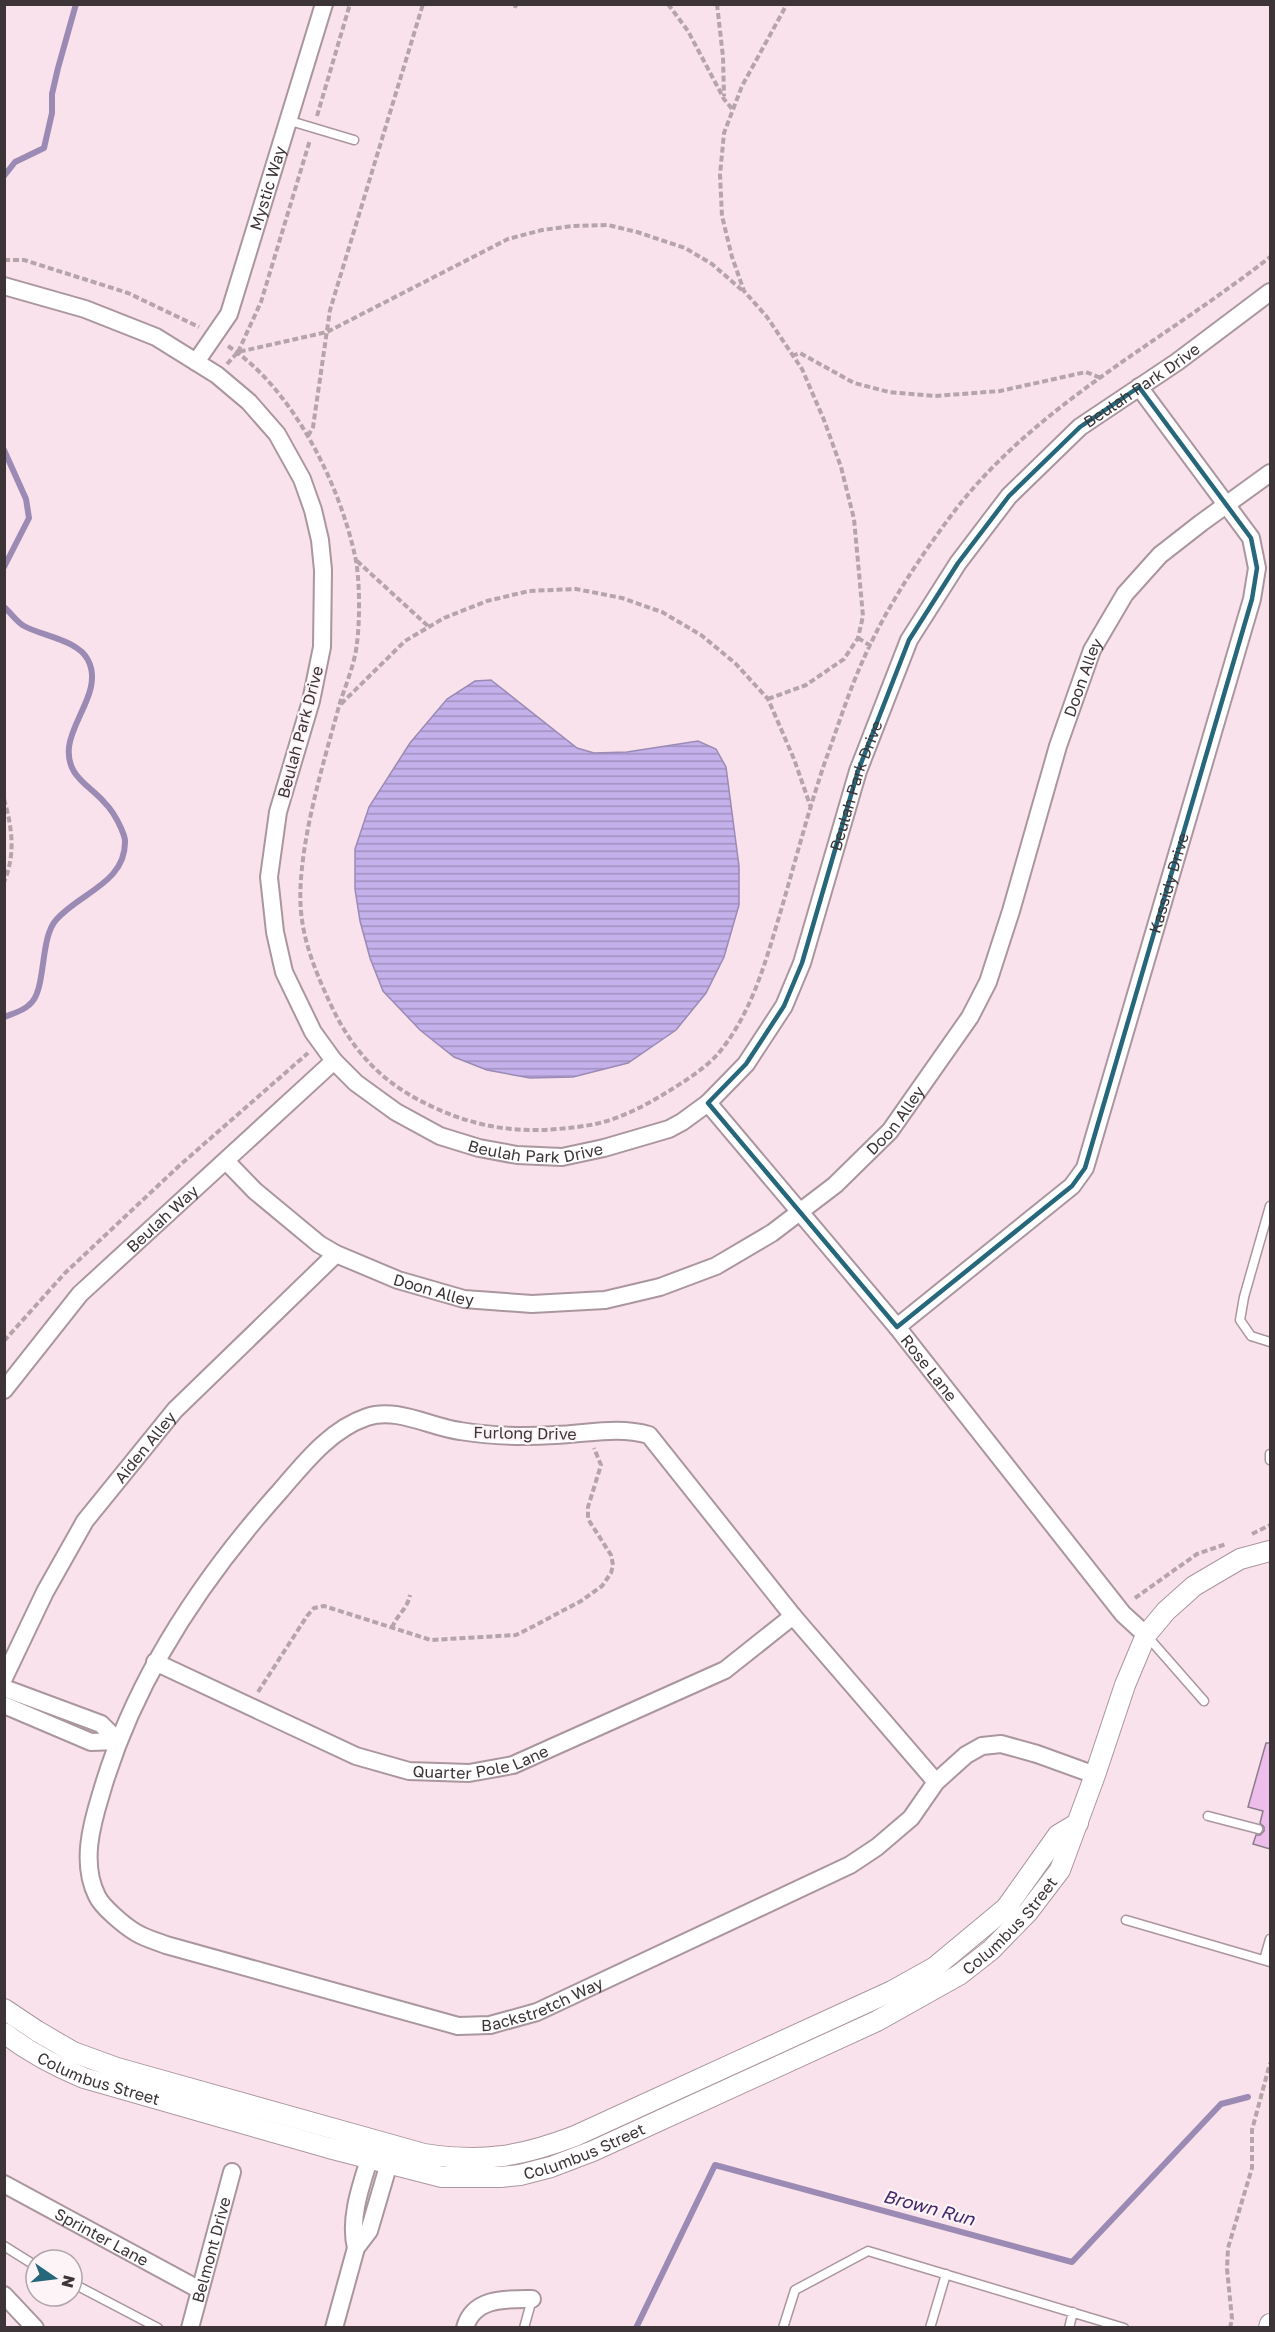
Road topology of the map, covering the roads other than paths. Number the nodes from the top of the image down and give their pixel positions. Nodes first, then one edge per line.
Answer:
1 (324, 4) edge
2 (287, 120) junction
3 (354, 140) dead end
4 (4, 286) edge
5 (1270, 292) edge
6 (196, 362) junction
7 (1139, 387) junction
8 (1270, 473) edge
9 (1226, 505) junction
10 (334, 1061) junction
11 (708, 1103) junction
12 (226, 1161) junction
13 (1270, 1206) edge
14 (800, 1213) junction
15 (336, 1254) junction
16 (897, 1327) junction
17 (1270, 1342) edge
18 (4, 1390) edge
19 (1270, 1454) edge
20 (1270, 1460) edge
21 (1270, 1551) edge
22 (793, 1616) junction
23 (1146, 1635) junction
24 (155, 1662) junction
25 (4, 1678) edge
26 (4, 1688) edge
27 (1204, 1701) dead end
28 (4, 1705) edge
29 (118, 1741) junction
30 (1095, 1775) junction
31 (936, 1782) junction
32 (1208, 1816) dead end
33 (1258, 1829) dead end
34 (1126, 1920) dead end
35 (1270, 1939) edge
36 (1267, 1961) edge
37 (4, 2009) edge
38 (4, 2033) edge
39 (372, 2150) junction
40 (392, 2155) junction
41 (232, 2172) dead end
42 (4, 2184) edge
43 (4, 2246) edge
44 (356, 2248) junction
45 (24, 2258) edge
46 (946, 2274) junction
47 (84, 2289) edge
48 (200, 2290) junction
49 (4, 2295) edge
50 (532, 2299) joint
51 (1073, 2312) junction
52 (35, 2328) edge
53 (158, 2328) edge
54 (190, 2328) edge
55 (334, 2328) edge
56 (465, 2328) edge
57 (525, 2328) edge
58 (783, 2328) edge
59 (930, 2328) edge
60 (1069, 2328) edge
61 (1124, 2328) edge

1 - 2 street, Mystic Way
2 - 3 lane
2 - 6 street, Mystic Way
4 - 6 street, Beulah Park Drive
5 - 7 street, Beulah Park Drive
6 - 10 street, Beulah Park Drive
7 - 9 street, Kassidy Drive
7 - 11 street, Beulah Park Drive
8 - 9 street, Doon Alley
9 - 14 street, Doon Alley
9 - 16 street, Kassidy Drive
10 - 11 street, Beulah Park Drive
10 - 12 street, Beulah Way
11 - 14 street, Rose Lane
12 - 15 street, Doon Alley
12 - 18 street, Beulah Way
13 - 17 lane
14 - 15 street, Doon Alley
14 - 16 street, Rose Lane
15 - 25 street, Aiden Alley
16 - 23 street, Rose Lane
19 - 20 lane
21 - 23 street, Columbus Street
22 - 24 street, Quarter Pole Lane
22 - 24 street, Furlong Drive
22 - 31 street, Furlong Drive
23 - 27 lane
23 - 30 street, Columbus Street
24 - 29 street, Furlong Drive
26 - 29 street
28 - 29 street
29 - 31 street, Backstretch Way
30 - 31 street, Backstretch Way
30 - 40 street, Columbus Street
32 - 33 lane
34 - 36 lane
35 - 36 lane
37 - 39 street, Columbus Street
38 - 39 street, Columbus Street
39 - 40 street, Columbus Street
39 - 44 street
40 - 44 street
41 - 48 street, Belmont Drive
42 - 48 street, Sprinter Lane
43 - 45 lane
44 - 55 street
46 - 51 lane
46 - 58 lane
46 - 59 lane
47 - 53 lane
48 - 54 street, Belmont Drive
49 - 52 street
50 - 56 street
50 - 57 lane
51 - 60 lane
51 - 61 lane

